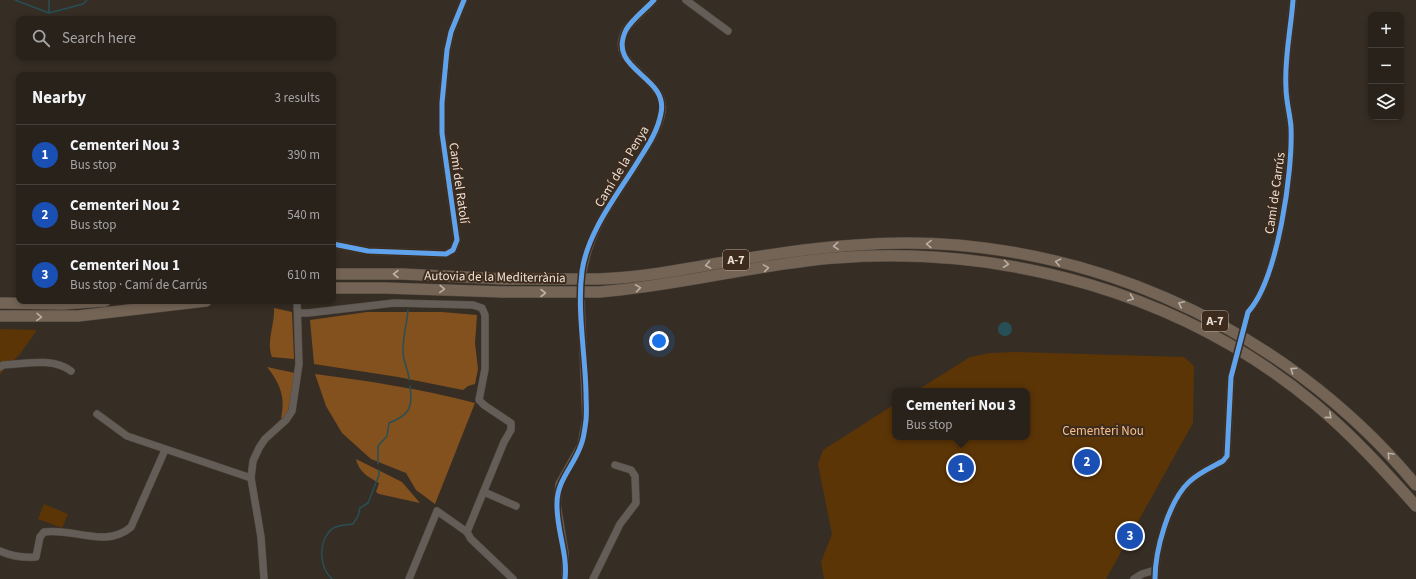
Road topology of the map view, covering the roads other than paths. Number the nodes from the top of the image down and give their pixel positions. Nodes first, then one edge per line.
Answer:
1 (464, 0) edge
2 (654, 0) edge
3 (686, 0) edge
4 (1293, 0) edge
5 (728, 31) dead end
6 (336, 245) edge
7 (582, 271) dead end
8 (336, 274) edge
9 (336, 288) edge
10 (581, 302) dead end
11 (0, 303) edge
12 (16, 303) edge
13 (180, 304) edge
14 (297, 304) edge
15 (1248, 312) tunnel mouth
16 (298, 313) junction
17 (0, 316) edge
18 (0, 367) edge
19 (71, 371) dead end
20 (1231, 377) tunnel mouth
21 (97, 414) dead end
22 (166, 450) junction
23 (615, 465) dead end
24 (251, 478) junction
25 (1416, 484) edge
26 (484, 492) junction
27 (516, 506) dead end
28 (1416, 506) edge
29 (467, 532) junction
30 (0, 551) edge
31 (1155, 570) junction
32 (264, 579) edge
33 (409, 579) edge
34 (512, 579) edge
35 (565, 579) edge
36 (593, 579) edge
37 (1134, 579) edge
38 (1155, 579) edge

1 - 6 street, Camí del Ratolí
2 - 7 street, Camí de la Penya
3 - 5 street
4 - 15 street, Camí de Carrús
25 -> 8 highway, Autovia de la Mediterrània / A-7, bridge
9 -> 28 highway, Autovia de la Mediterrània / A-7, bridge
10 - 35 street
11 - 12 highway
17 -> 13 highway
14 - 16 street
16 - 24 street
16 - 26 street
18 - 19 street
20 - 31 street
21 - 22 street
22 - 24 street
22 - 30 street
23 - 36 street
24 - 32 street
26 - 27 street
26 - 29 street
29 - 33 street
29 - 34 street
31 - 37 street
31 - 38 street

